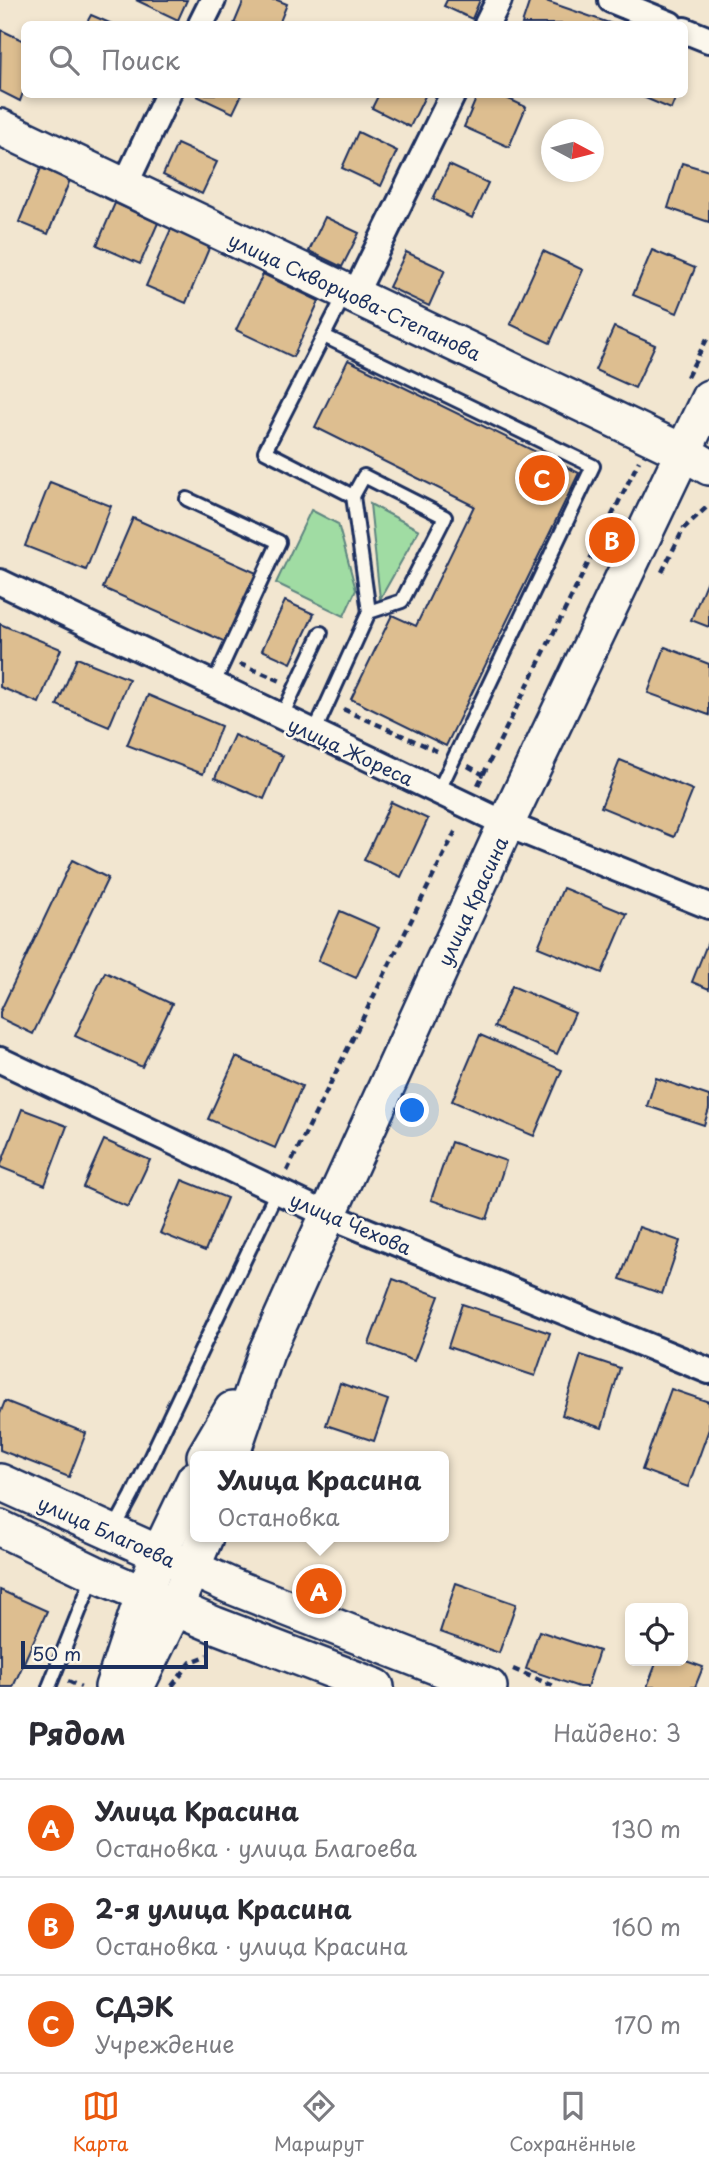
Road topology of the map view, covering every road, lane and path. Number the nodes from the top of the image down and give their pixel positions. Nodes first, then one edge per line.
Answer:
1 (213, 0) edge
2 (499, 0) edge
3 (611, 0) edge
4 (202, 21) edge
5 (488, 21) edge
6 (663, 21) edge
7 (688, 32) edge
8 (709, 40) edge
9 (166, 98) edge
10 (451, 98) edge
11 (0, 127) edge
12 (124, 187) junction
13 (350, 294) junction
14 (709, 335) edge
15 (324, 336) junction
16 (696, 391) edge
17 (681, 452) edge
18 (353, 496) junction
19 (187, 499) dead end
20 (0, 582) edge
21 (369, 612) junction
22 (321, 633) dead end
23 (226, 658) junction
24 (213, 685) junction
25 (295, 688) junction
26 (328, 702) junction
27 (281, 718) junction
28 (314, 733) junction
29 (448, 757) dead end
30 (438, 792) junction
31 (468, 806) junction
32 (506, 824) junction
33 (709, 906) edge
34 (0, 1059) edge
35 (277, 1191) junction
36 (328, 1214) junction
37 (266, 1353) junction
38 (709, 1371) edge
39 (208, 1451) edge
40 (233, 1451) edge
41 (0, 1482) edge
42 (190, 1489) edge
43 (0, 1528) edge
44 (111, 1533) junction
45 (203, 1542) edge
46 (159, 1554) junction
47 (191, 1569) junction
48 (94, 1573) junction
49 (159, 1600) junction
50 (49, 1687) edge
51 (113, 1687) edge
52 (136, 1687) edge
53 (376, 1687) edge
54 (489, 1687) edge

1 - 4 street
2 - 5 street
3 - 6 street
7 - 8 street
9 - 12 street
10 - 13 street
11 - 12 main road, улица Скворцова-Степанова
12 - 13 main road, улица Скворцова-Степанова
13 - 15 lane
13 - 17 main road, улица Скворцова-Степанова
14 - 16 path
15 - 18 lane
15 - 30 lane
16 - 17 main road, улица Красина
17 - 31 path
17 - 32 main road, улица Красина
18 - 21 lane
18 - 21 lane
19 - 23 lane
20 - 24 street, улица Жореса
21 - 26 lane
22 - 25 lane
23 - 24 lane
23 - 25 path
24 - 27 street, улица Жореса
25 - 27 lane
26 - 28 lane
26 - 29 path
27 - 28 street, улица Жореса
28 - 30 street, улица Жореса
30 - 31 street, улица Жореса
31 - 32 street, улица Жореса
31 - 35 path
32 - 33 street, улица Жореса
32 - 36 main road, улица Красина
34 - 35 street, улица Чехова
35 - 36 street, улица Чехова
35 - 44 lane
36 - 37 main road, улица Красина
36 - 38 street, улица Чехова
37 - 39 main road, улица Красина
37 - 40 main road, улица Красина
41 - 44 main road, улица Благоева
42 - 46 main road
43 - 48 main road
44 - 46 main road, улица Благоева
45 - 47 main road
46 - 47 main road, улица Благоева
46 - 49 main road
47 - 49 main road
47 - 54 main road, улица Благоева
48 - 49 main road
48 - 50 lane
49 - 51 main road
49 - 52 main road
49 - 53 main road

